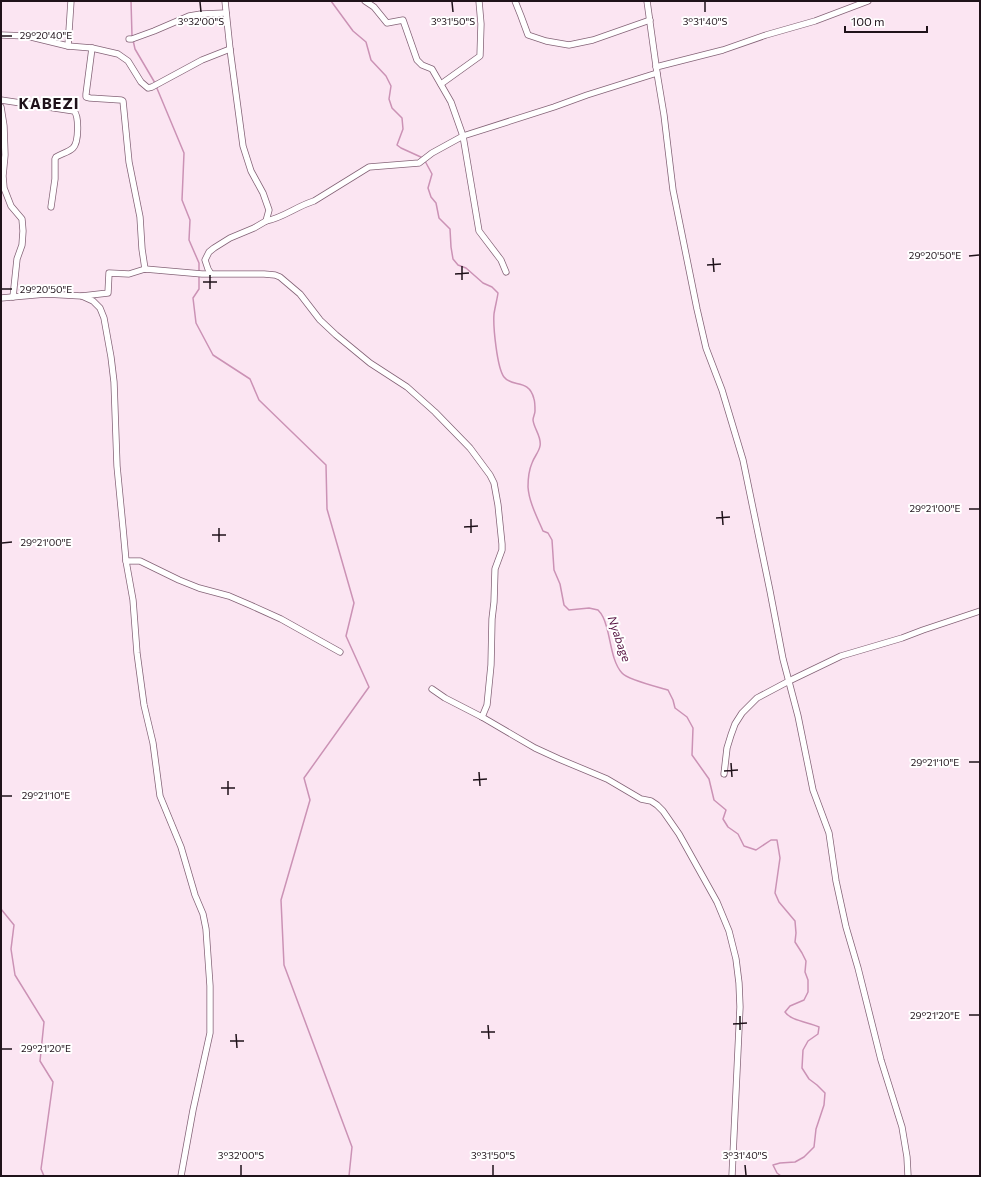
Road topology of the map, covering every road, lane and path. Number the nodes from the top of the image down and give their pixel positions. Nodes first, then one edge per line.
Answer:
1 (71, 1) edge
2 (225, 1) edge
3 (365, 1) edge
4 (479, 1) edge
5 (515, 1) edge
6 (647, 1) edge
7 (868, 1) edge
8 (226, 13) junction
9 (650, 20) junction
10 (1, 35) edge
11 (129, 39) dead end
12 (68, 46) junction
13 (92, 48) junction
14 (230, 49) junction
15 (656, 70) junction
16 (441, 84) junction
17 (1, 100) edge
18 (1, 108) edge
19 (463, 136) junction
20 (51, 207) dead end
21 (266, 221) junction
22 (145, 269) junction
23 (506, 272) dead end
24 (211, 274) junction
25 (82, 296) junction
26 (13, 297) junction
27 (1, 298) edge
28 (126, 561) junction
29 (980, 611) edge
30 (340, 652) dead end
31 (789, 681) junction
32 (432, 689) dead end
33 (482, 717) junction
34 (724, 774) dead end
35 (180, 1176) edge
36 (732, 1176) edge
37 (908, 1176) edge

1 - 12 street
2 - 8 street
3 - 16 street
4 - 16 street
5 - 9 street
6 - 9 street
7 - 15 street
8 - 11 street
8 - 14 street
9 - 15 street
10 - 12 street
12 - 13 street
13 - 14 street
13 - 22 street
14 - 21 street
15 - 19 street
15 - 31 street
16 - 19 street
17 - 20 street
18 - 26 street
19 - 21 street
19 - 23 street
21 - 24 street
22 - 24 street
22 - 25 street
24 - 33 street
25 - 26 street
25 - 28 street
26 - 27 street
28 - 30 street
28 - 35 street
29 - 31 street
31 - 34 street
31 - 37 street
32 - 33 street
33 - 36 street

